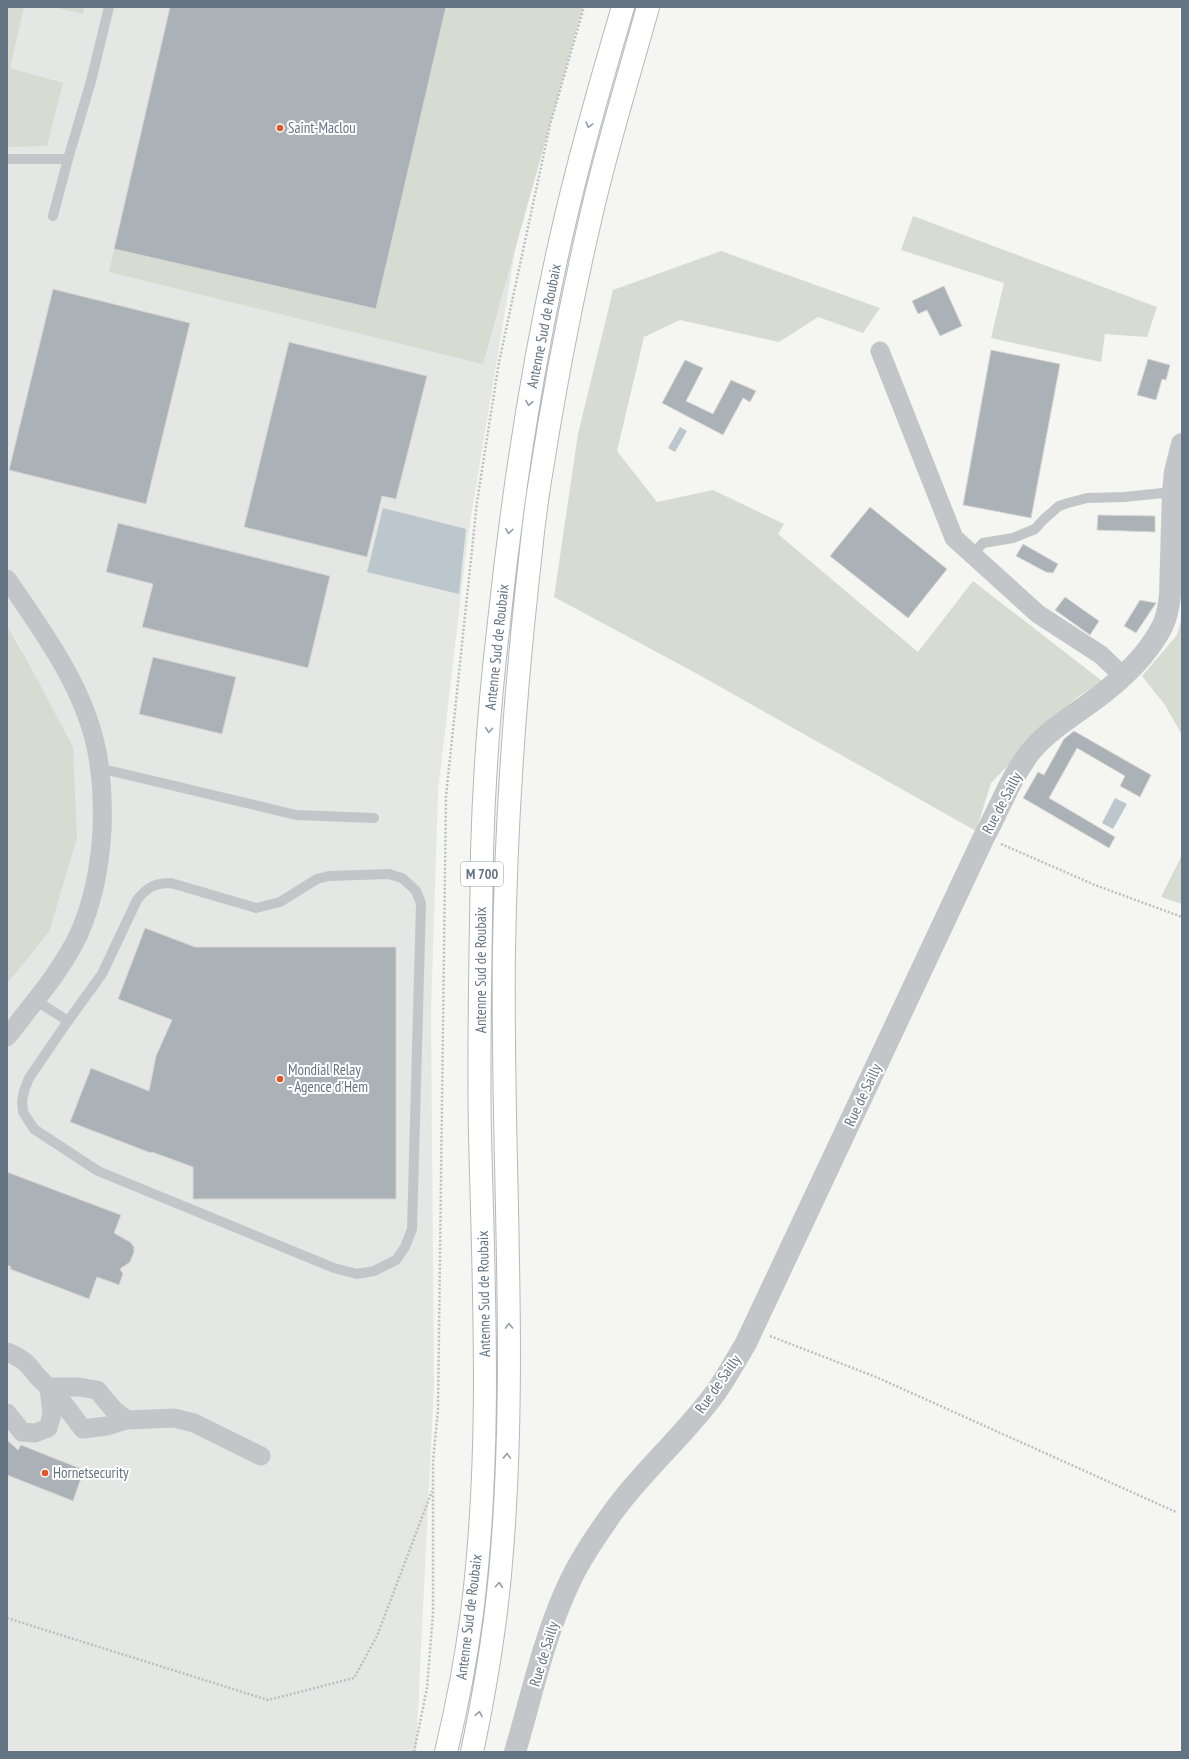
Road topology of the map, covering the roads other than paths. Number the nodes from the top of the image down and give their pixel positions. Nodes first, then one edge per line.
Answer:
1 (109, 7) edge
2 (608, 7) edge
3 (623, 7) edge
4 (648, 7) edge
5 (596, 101) junction
6 (7, 159) edge
7 (68, 159) junction
8 (53, 216) dead end
9 (880, 351) dead end
10 (1182, 444) edge
11 (1173, 492) junction
12 (972, 555) junction
13 (7, 579) edge
14 (1123, 676) junction
15 (99, 768) junction
16 (374, 818) dead end
17 (35, 1000) junction
18 (68, 1021) junction
19 (7, 1037) edge
20 (7, 1352) edge
21 (49, 1387) junction
22 (7, 1413) edge
23 (127, 1420) junction
24 (261, 1456) dead end
25 (446, 1752) edge
26 (472, 1752) edge
27 (515, 1752) edge

1 - 7 lane
2 - 5 highway
3 - 5 highway, Antenne Sud de Roubaix / M 700
26 -> 4 highway, Antenne Sud de Roubaix / M 700
5 -> 25 highway, Antenne Sud de Roubaix / M 700
6 - 7 lane
7 - 8 lane
9 - 12 street
10 - 11 street, Rue de Sailly
11 - 12 lane
11 - 14 street, Rue de Sailly
12 - 14 street
13 - 15 street
14 - 27 street, Rue de Sailly
15 - 16 lane
15 - 17 street
17 - 18 lane
17 - 19 street
18 - 18 lane
20 - 21 street
21 - 22 street
21 - 23 street
21 - 23 street
23 - 24 street

